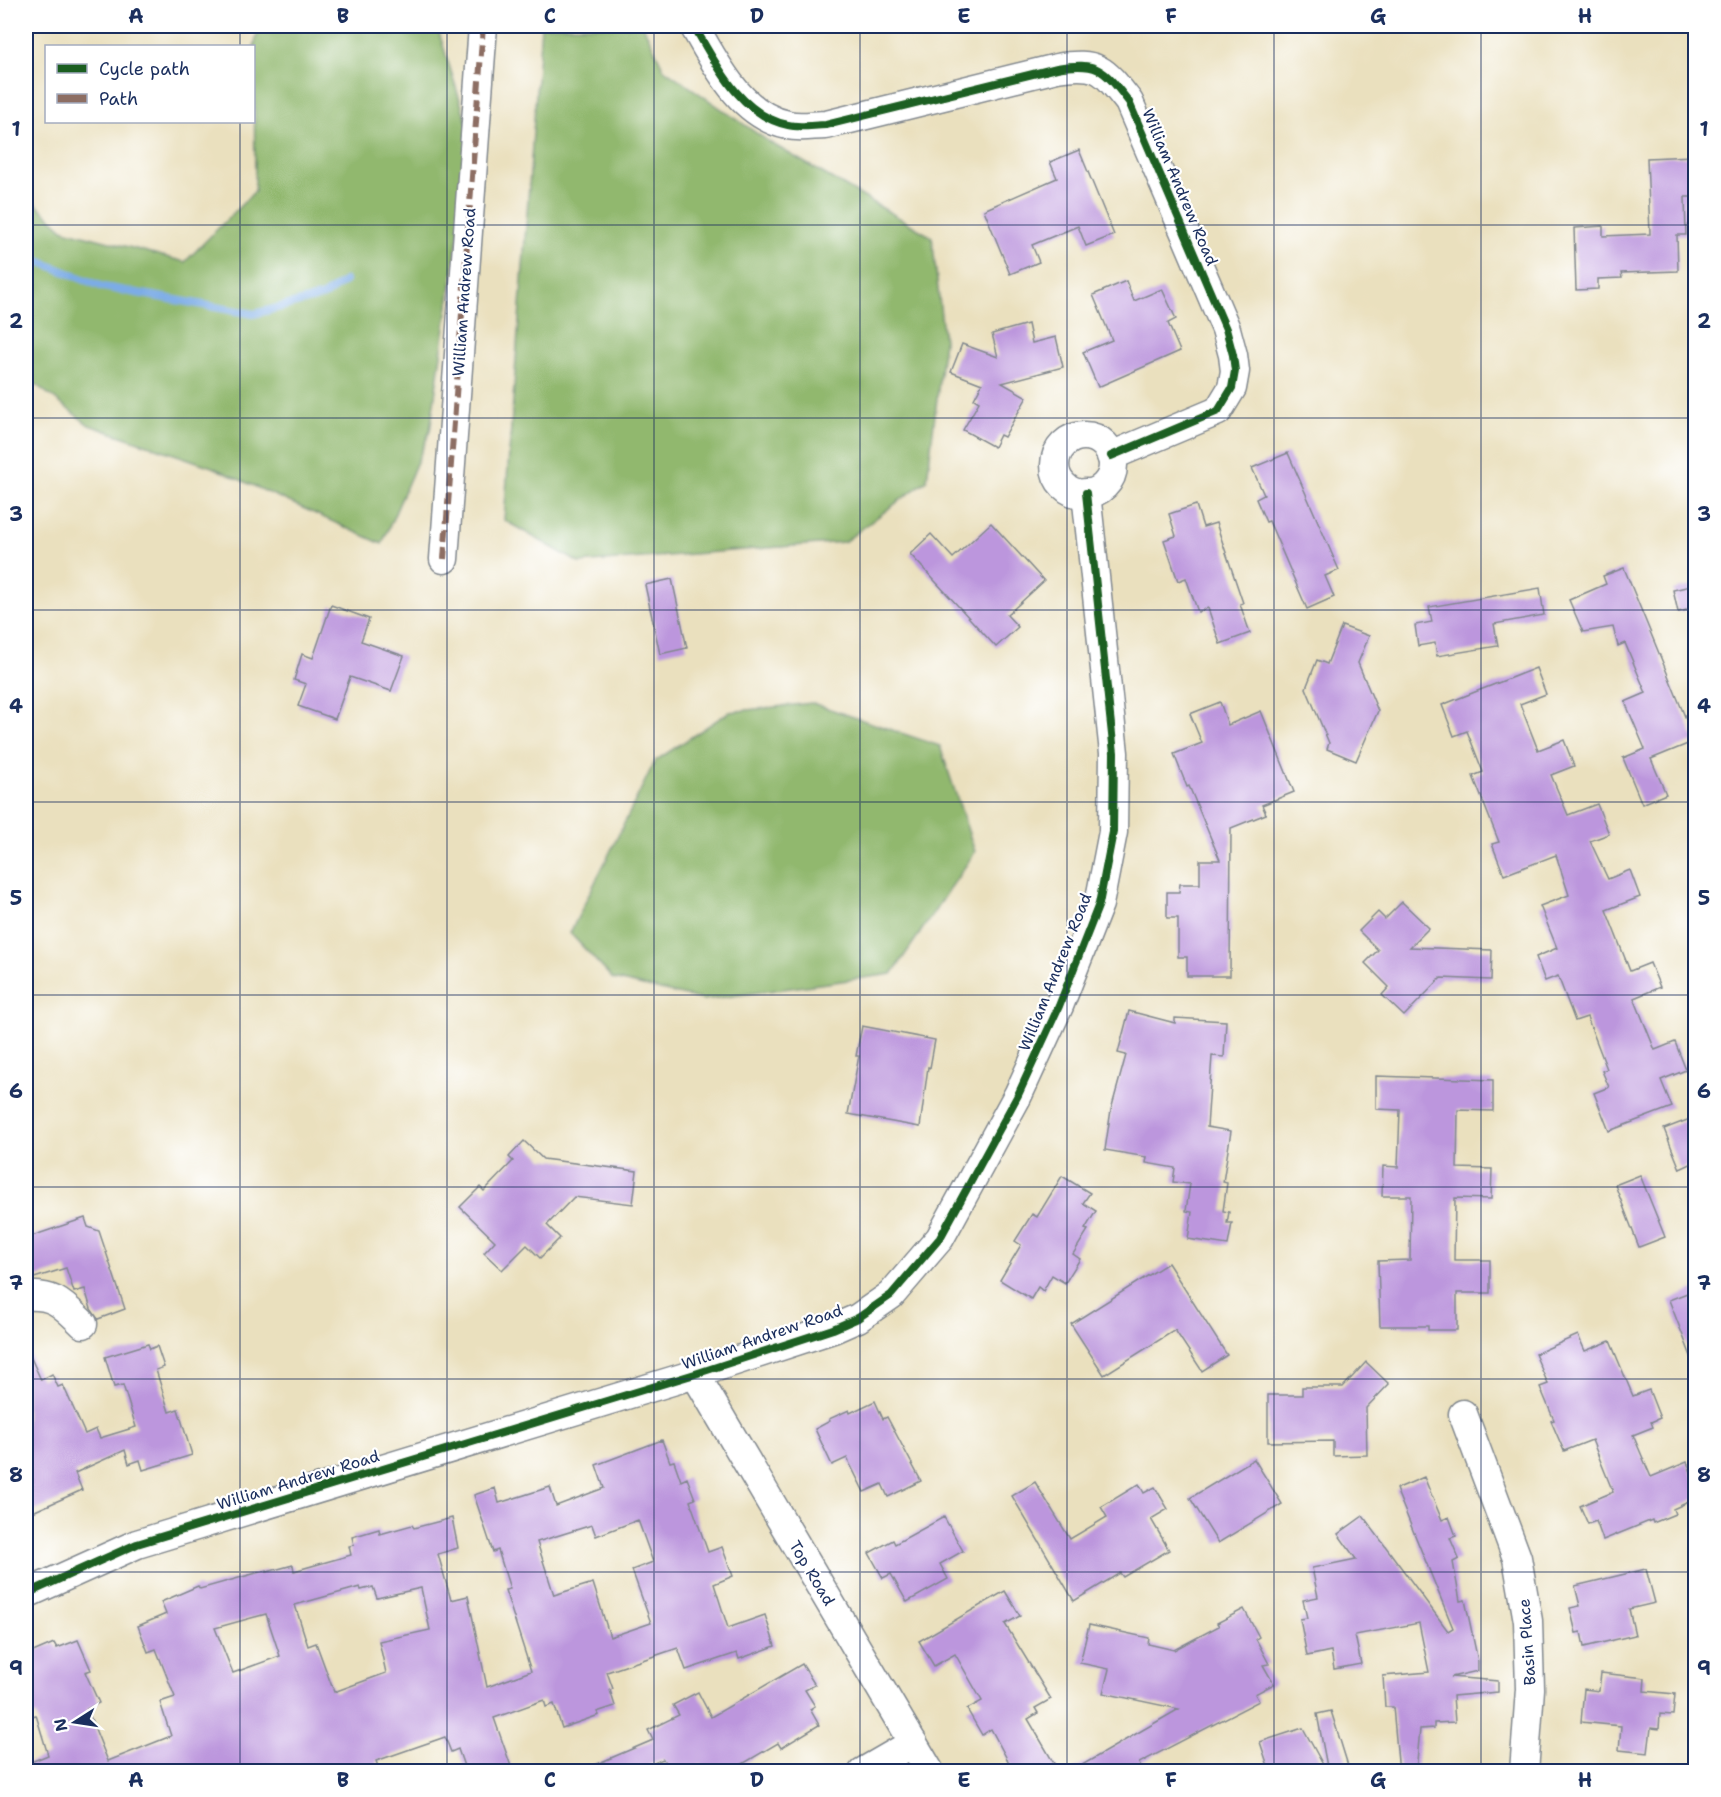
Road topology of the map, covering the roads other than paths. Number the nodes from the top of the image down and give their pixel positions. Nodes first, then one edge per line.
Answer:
1 (483, 26) edge
2 (694, 26) edge
3 (1111, 456) junction
4 (1086, 493) junction
5 (444, 559) dead end
6 (26, 1296) edge
7 (83, 1324) dead end
8 (695, 1374) junction
9 (1463, 1414) dead end
10 (26, 1594) edge
11 (913, 1743) junction
12 (863, 1772) edge
13 (930, 1772) edge
14 (1524, 1772) edge

1 - 5 street, William Andrew Road
2 - 3 street, William Andrew Road
3 - 4 street
3 - 4 street
4 - 8 street, William Andrew Road
6 - 7 street
8 - 10 street, William Andrew Road
8 - 11 street, Top Road
9 - 14 street, Basin Place
11 - 12 street
11 - 13 street, Top Road

